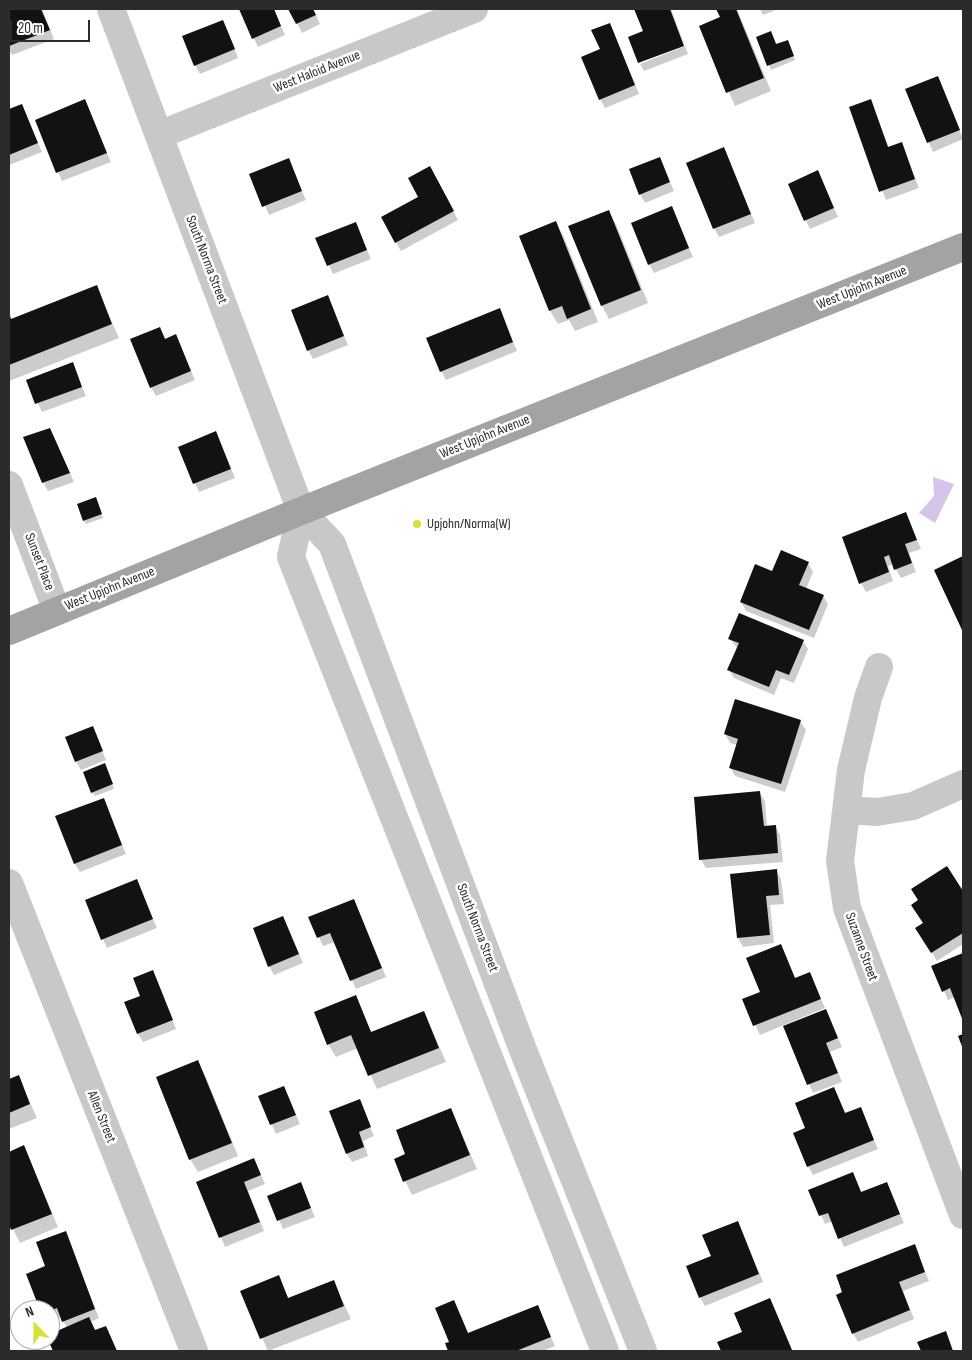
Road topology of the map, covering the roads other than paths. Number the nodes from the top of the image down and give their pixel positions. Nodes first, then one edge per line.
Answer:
1 (111, 9) edge
2 (474, 9) edge
3 (159, 135) junction
4 (963, 247) edge
5 (9, 485) edge
6 (302, 511) junction
7 (58, 611) junction
8 (9, 631) edge
9 (879, 667) dead end
10 (963, 784) edge
11 (847, 810) junction
12 (9, 883) edge
13 (963, 1215) edge
14 (194, 1351) edge
15 (605, 1351) edge
16 (643, 1351) edge

1 - 3 street, South Norma Street
2 - 3 street, West Haloid Avenue
3 - 6 street, South Norma Street
4 - 6 main road, West Upjohn Avenue
5 - 7 street, Sunset Place
6 - 7 main road, West Upjohn Avenue
6 - 15 street
6 - 16 street, South Norma Street
7 - 8 main road, West Upjohn Avenue
9 - 11 street, Suzanne Street
10 - 11 street
11 - 13 street, Suzanne Street
12 - 14 street, Allen Street

